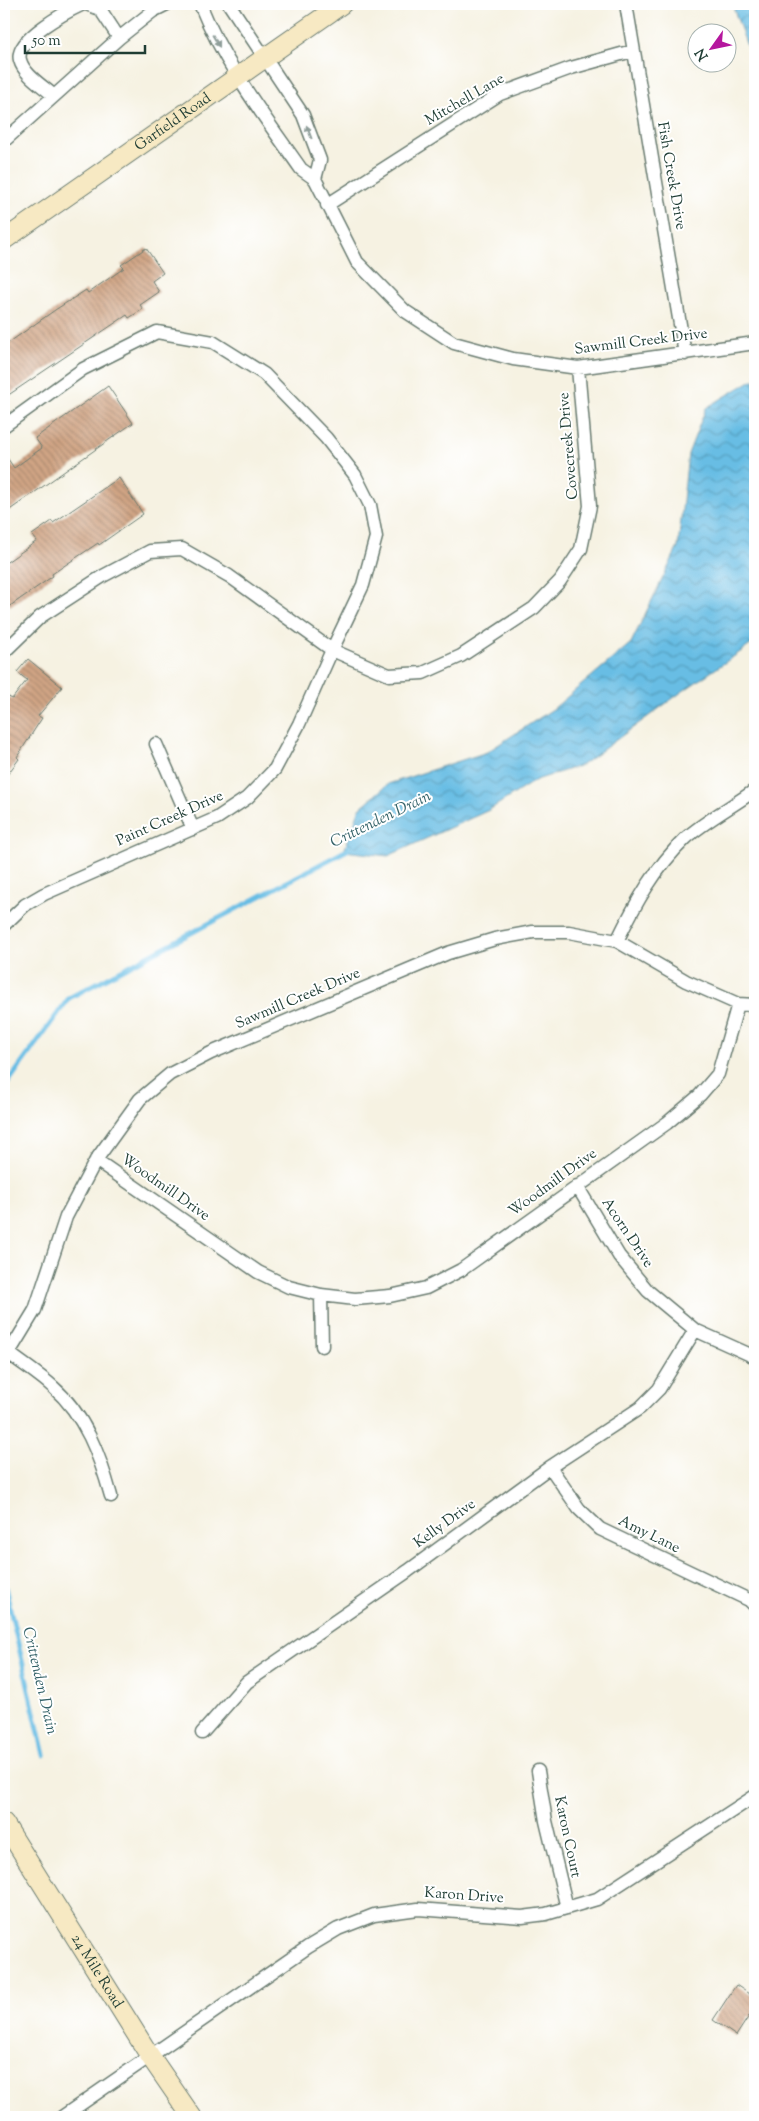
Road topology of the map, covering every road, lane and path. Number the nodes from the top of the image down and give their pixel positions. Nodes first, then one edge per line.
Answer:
1 (85, 4) edge
2 (167, 4) edge
3 (200, 4) edge
4 (230, 4) edge
5 (342, 4) edge
6 (626, 4) edge
7 (119, 38) junction
8 (632, 51) junction
9 (264, 58) junction
10 (237, 77) junction
11 (54, 96) junction
12 (4, 141) edge
13 (315, 178) junction
14 (327, 205) junction
15 (4, 240) edge
16 (755, 343) edge
17 (685, 354) junction
18 (578, 368) junction
19 (4, 426) edge
20 (332, 650) junction
21 (4, 652) edge
22 (156, 744) dead end
23 (755, 790) edge
24 (193, 829) junction
25 (4, 925) edge
26 (617, 941) junction
27 (738, 1004) junction
28 (755, 1005) edge
29 (96, 1160) junction
30 (577, 1186) junction
31 (321, 1295) junction
32 (695, 1330) junction
33 (322, 1346) dead end
34 (7, 1357) edge
35 (755, 1358) edge
36 (550, 1468) junction
37 (111, 1496) dead end
38 (755, 1606) edge
39 (202, 1733) dead end
40 (538, 1771) dead end
41 (755, 1796) edge
42 (4, 1823) edge
43 (567, 1908) junction
44 (150, 2056) junction
45 (62, 2117) edge
46 (192, 2117) edge

1 - 7 street
1 - 11 street
2 - 7 street
3 -> 10 street, Sawmill Creek Drive
4 - 9 street
5 - 9 street, Garfield Road
6 - 8 street, Fish Creek Drive
7 - 11 street
8 - 14 street, Mitchell Lane
8 - 17 street, Fish Creek Drive
9 - 10 street, Garfield Road
13 -> 9 street
10 - 13 street, Sawmill Creek Drive
10 - 15 street, Garfield Road
11 - 12 street
13 - 14 street, Sawmill Creek Drive
14 - 18 street, Sawmill Creek Drive
16 - 17 street, Sawmill Creek Drive
17 - 18 street, Sawmill Creek Drive
18 - 20 street, Covecreek Drive
19 - 20 street, Paint Creek Drive
20 - 21 street
20 - 24 street, Paint Creek Drive
22 - 24 street
23 - 26 street
24 - 25 street, Paint Creek Drive
26 - 27 street, Sawmill Creek Drive
26 - 29 street, Sawmill Creek Drive
27 - 28 street, Sawmill Creek Drive
27 - 30 street, Woodmill Drive
29 - 31 street, Woodmill Drive
29 - 34 street, Sawmill Creek Drive
30 - 31 street, Woodmill Drive
30 - 32 street, Acorn Drive
31 - 33 street
32 - 35 street, Acorn Drive
32 - 36 street, Kelly Drive
34 - 37 street
36 - 38 street, Amy Lane
36 - 39 street, Kelly Drive
40 - 43 street, Karon Court
41 - 43 street, Karon Drive
42 - 44 street, 24 Mile Road
43 - 44 street, Karon Drive
44 - 45 street, Karon Drive
44 - 46 street, 24 Mile Road

